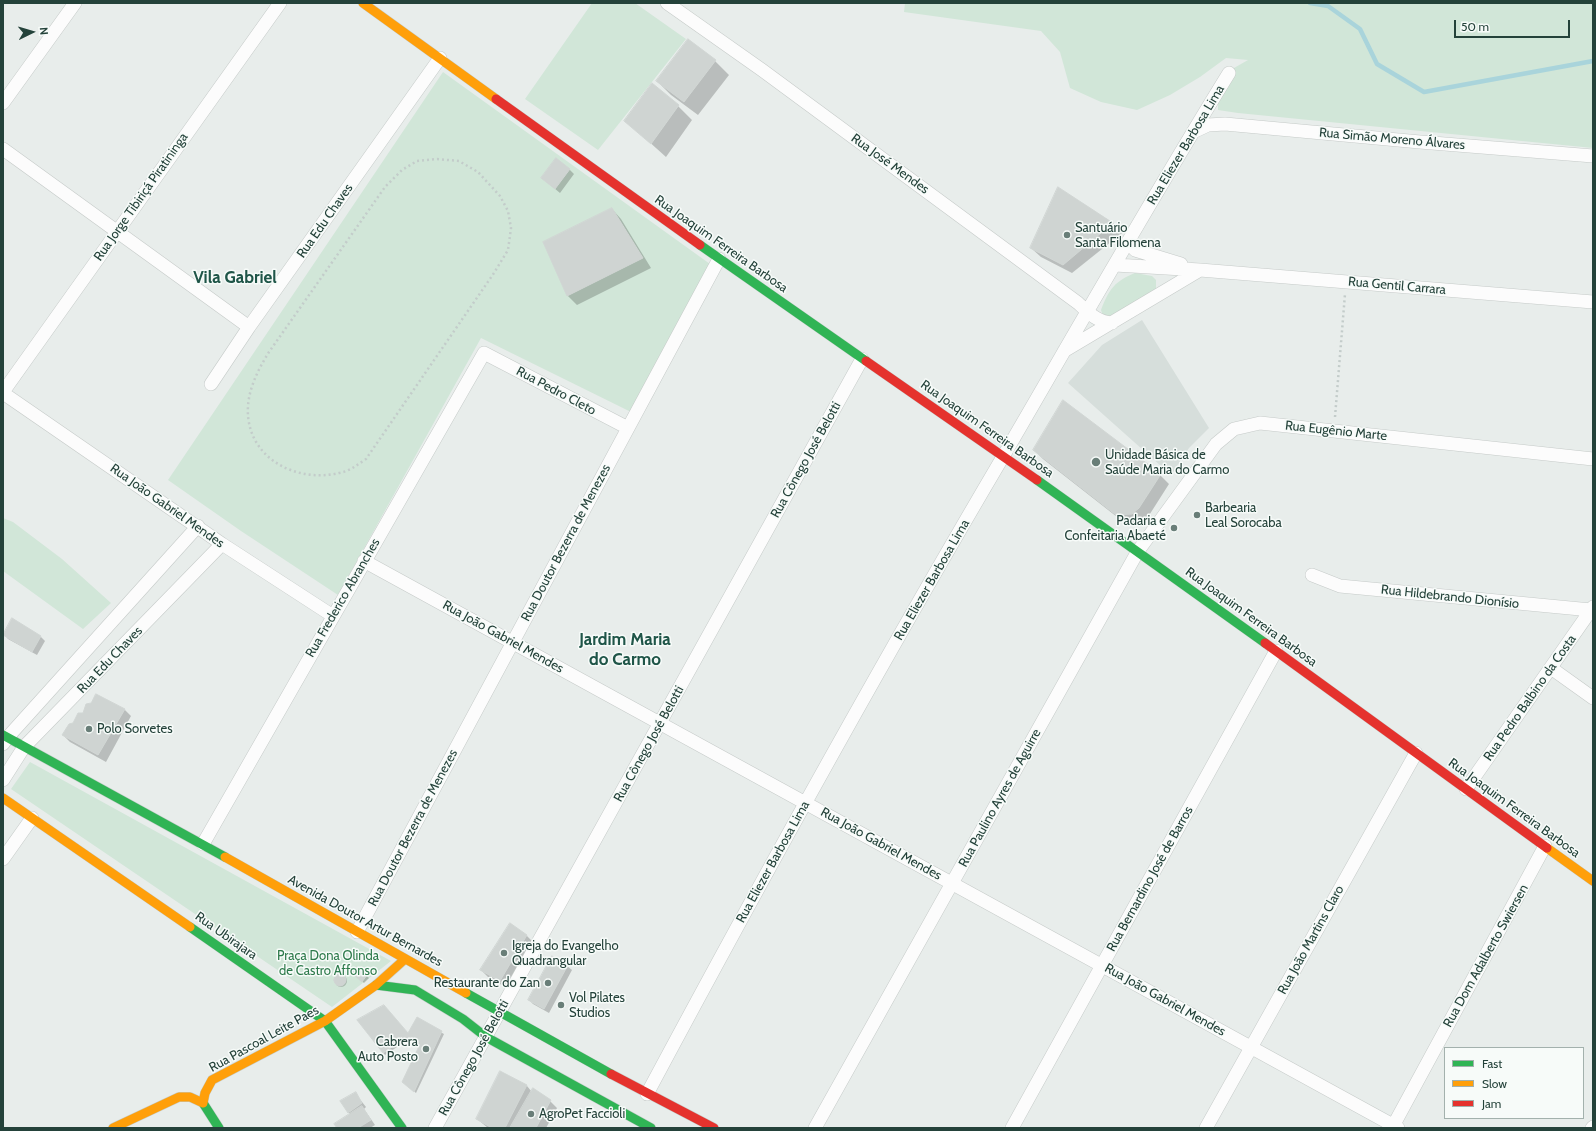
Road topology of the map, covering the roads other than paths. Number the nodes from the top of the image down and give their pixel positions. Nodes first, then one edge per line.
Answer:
1 (75, 3) edge
2 (280, 3) edge
3 (363, 3) edge
4 (667, 3) edge
5 (440, 58) junction
6 (1229, 73) dead end
7 (3, 103) edge
8 (1192, 132) junction
9 (3, 149) edge
10 (1593, 156) edge
11 (117, 231) junction
12 (1128, 242) junction
13 (719, 259) junction
14 (1115, 265) junction
15 (1200, 270) junction
16 (1593, 302) edge
17 (1087, 311) junction
18 (1112, 323) junction
19 (249, 327) junction
20 (1064, 351) junction
21 (484, 353) joint
22 (862, 359) junction
23 (212, 384) dead end
24 (3, 392) edge
25 (628, 428) junction
26 (1003, 456) junction
27 (1593, 459) edge
28 (198, 526) junction
29 (222, 544) junction
30 (1138, 551) junction
31 (364, 561) junction
32 (1312, 575) dead end
33 (1592, 609) edge
34 (333, 616) junction
35 (513, 642) junction
36 (1276, 651) junction
37 (1551, 668) junction
38 (1593, 698) edge
39 (660, 723) junction
40 (4, 739) edge
41 (24, 747) junction
42 (1416, 753) junction
43 (3, 780) edge
44 (1466, 789) junction
45 (3, 798) edge
46 (805, 803) junction
47 (32, 818) junction
48 (202, 844) junction
49 (1545, 846) junction
50 (3, 859) edge
51 (1593, 881) edge
52 (952, 883) junction
53 (357, 932) junction
54 (405, 959) junction
55 (1102, 966) junction
56 (376, 985) junction
57 (500, 1012) junction
58 (325, 1021) junction
59 (486, 1037) junction
60 (1251, 1047) junction
61 (647, 1094) junction
62 (203, 1103) junction
63 (630, 1123) edge
64 (1394, 1127) edge
65 (113, 1128) edge
66 (219, 1128) edge
67 (402, 1128) edge
68 (435, 1128) edge
69 (651, 1128) edge
70 (714, 1128) edge
71 (815, 1128) edge
72 (1012, 1128) edge
73 (1206, 1128) edge

1 - 7 street
2 - 11 street, Rua Jorge Tibiriçá Piratininga
3 - 5 main road, Rua Joaquim Ferreira Barbosa
4 - 17 street, Rua José Mendes
5 - 13 main road, Rua Joaquim Ferreira Barbosa
5 - 19 street, Rua Edu Chaves
6 - 8 street, Rua Eliezer Barbosa Lima
8 - 10 street, Rua Simão Moreno Álvares
8 - 12 street, Rua Eliezer Barbosa Lima
9 - 11 street
11 - 19 street
11 - 24 street, Rua Jorge Tibiriçá Piratininga
12 - 14 street, Rua Eliezer Barbosa Lima
12 - 15 street, Rua Gentil Carrara
13 - 22 main road, Rua Joaquim Ferreira Barbosa
13 - 25 street, Rua Doutor Bezerra de Menezes
14 - 15 street, Rua Gentil Carrara
14 - 17 street, Rua Eliezer Barbosa Lima
15 - 16 street, Rua Gentil Carrara
15 - 18 street
17 - 18 street, Rua José Mendes
17 - 20 street, Rua Eliezer Barbosa Lima
18 - 20 street
19 - 23 street, Rua Edu Chaves
20 - 26 street, Rua Eliezer Barbosa Lima
21 - 25 street, Rua Pedro Cleto
21 - 31 street, Rua Frederico Abranches
22 - 26 main road, Rua Joaquim Ferreira Barbosa
22 - 39 street, Rua Cônego José Belotti
24 - 28 street, Rua João Gabriel Mendes
25 - 35 street, Rua Doutor Bezerra de Menezes
26 - 30 main road, Rua Joaquim Ferreira Barbosa
26 - 46 street, Rua Eliezer Barbosa Lima
27 - 30 street, Rua Eugênio Marte
28 - 29 street, Rua João Gabriel Mendes
28 - 40 street, Rua Edu Chaves
29 - 34 street, Rua João Gabriel Mendes
29 - 41 street, Rua Edu Chaves
30 - 36 main road, Rua Joaquim Ferreira Barbosa
30 - 52 street, Rua Paulino Ayres de Aguirre
31 - 34 street, Rua Frederico Abranches
31 - 35 street, Rua João Gabriel Mendes
32 - 33 street, Rua Hildebrando Dionísio
33 - 37 street, Rua Pedro Balbino da Costa
34 - 48 street, Rua Frederico Abranches
35 - 39 street, Rua João Gabriel Mendes
35 - 53 street, Rua Doutor Bezerra de Menezes
36 - 42 main road, Rua Joaquim Ferreira Barbosa
36 - 55 street, Rua Bernardino José de Barros
37 - 38 street
37 - 44 street, Rua Pedro Balbino da Costa
39 - 46 street, Rua João Gabriel Mendes
39 - 57 street, Rua Cônego José Belotti
40 - 41 main road, Avenida Doutor Artur Bernardes
41 - 43 street, Rua Edu Chaves
41 - 48 main road, Avenida Doutor Artur Bernardes
42 - 44 main road, Rua Joaquim Ferreira Barbosa
42 - 60 street, Rua João Martins Claro
44 - 49 main road, Rua Joaquim Ferreira Barbosa
45 - 47 main road, Rua Ubirajara
46 - 52 street, Rua João Gabriel Mendes
46 - 61 street, Rua Eliezer Barbosa Lima
47 - 50 street
47 - 58 main road, Rua Ubirajara
48 - 53 main road, Avenida Doutor Artur Bernardes
49 - 51 main road, Rua Joaquim Ferreira Barbosa
49 - 64 street, Rua Dom Adalberto Swiersen
52 - 55 street, Rua João Gabriel Mendes
52 - 71 street, Rua Paulino Ayres de Aguirre
53 - 54 main road, Avenida Doutor Artur Bernardes
54 - 56 main road, Rua Pascoal Leite Paes
54 - 57 main road, Avenida Doutor Artur Bernardes
55 - 60 street, Rua João Gabriel Mendes
55 - 72 street, Rua Bernardino José de Barros
56 - 58 main road, Rua Pascoal Leite Paes
56 - 59 main road
57 - 59 street, Rua Cônego José Belotti
57 - 61 main road, Avenida Doutor Artur Bernardes
58 - 62 main road, Rua Pascoal Leite Paes
58 - 67 main road, Rua Ubirajara
59 - 63 main road
59 - 68 street, Rua Cônego José Belotti
60 - 64 street, Rua João Gabriel Mendes
60 - 73 street, Rua João Martins Claro
61 - 70 main road, Avenida Doutor Artur Bernardes
62 - 65 main road
62 - 66 main road
63 - 69 main road

